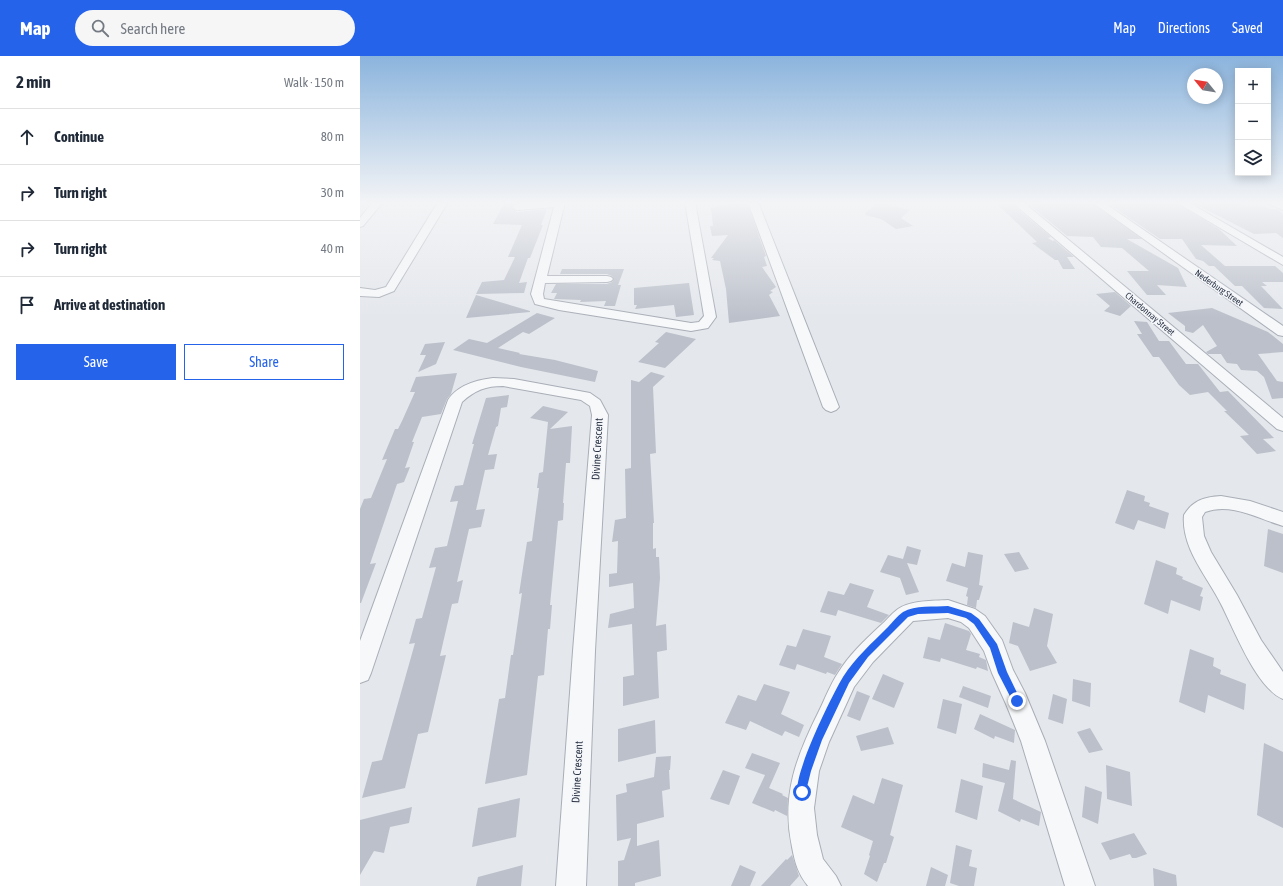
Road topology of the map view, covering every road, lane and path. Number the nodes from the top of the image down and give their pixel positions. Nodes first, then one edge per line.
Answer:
1 (419, 241) edge
2 (550, 241) edge
3 (697, 241) edge
4 (768, 241) edge
5 (1063, 241) edge
6 (1152, 241) edge
7 (1247, 241) edge
8 (1283, 262) edge
9 (608, 279) dead end
10 (541, 280) junction
11 (360, 292) edge
12 (1283, 332) edge
13 (831, 407) dead end
14 (1283, 426) edge
15 (1283, 518) edge
16 (360, 673) edge
17 (1283, 688) edge
18 (571, 886) edge
19 (826, 886) edge
20 (1080, 886) edge

1 - 11 street
2 - 10 street
3 - 10 street
4 - 13 street
5 - 14 street, Chardonnay Street
6 - 12 street, Nederburg Street
7 - 8 street
9 - 10 street
15 - 17 street
16 - 18 street, Divine Crescent
19 - 20 street

